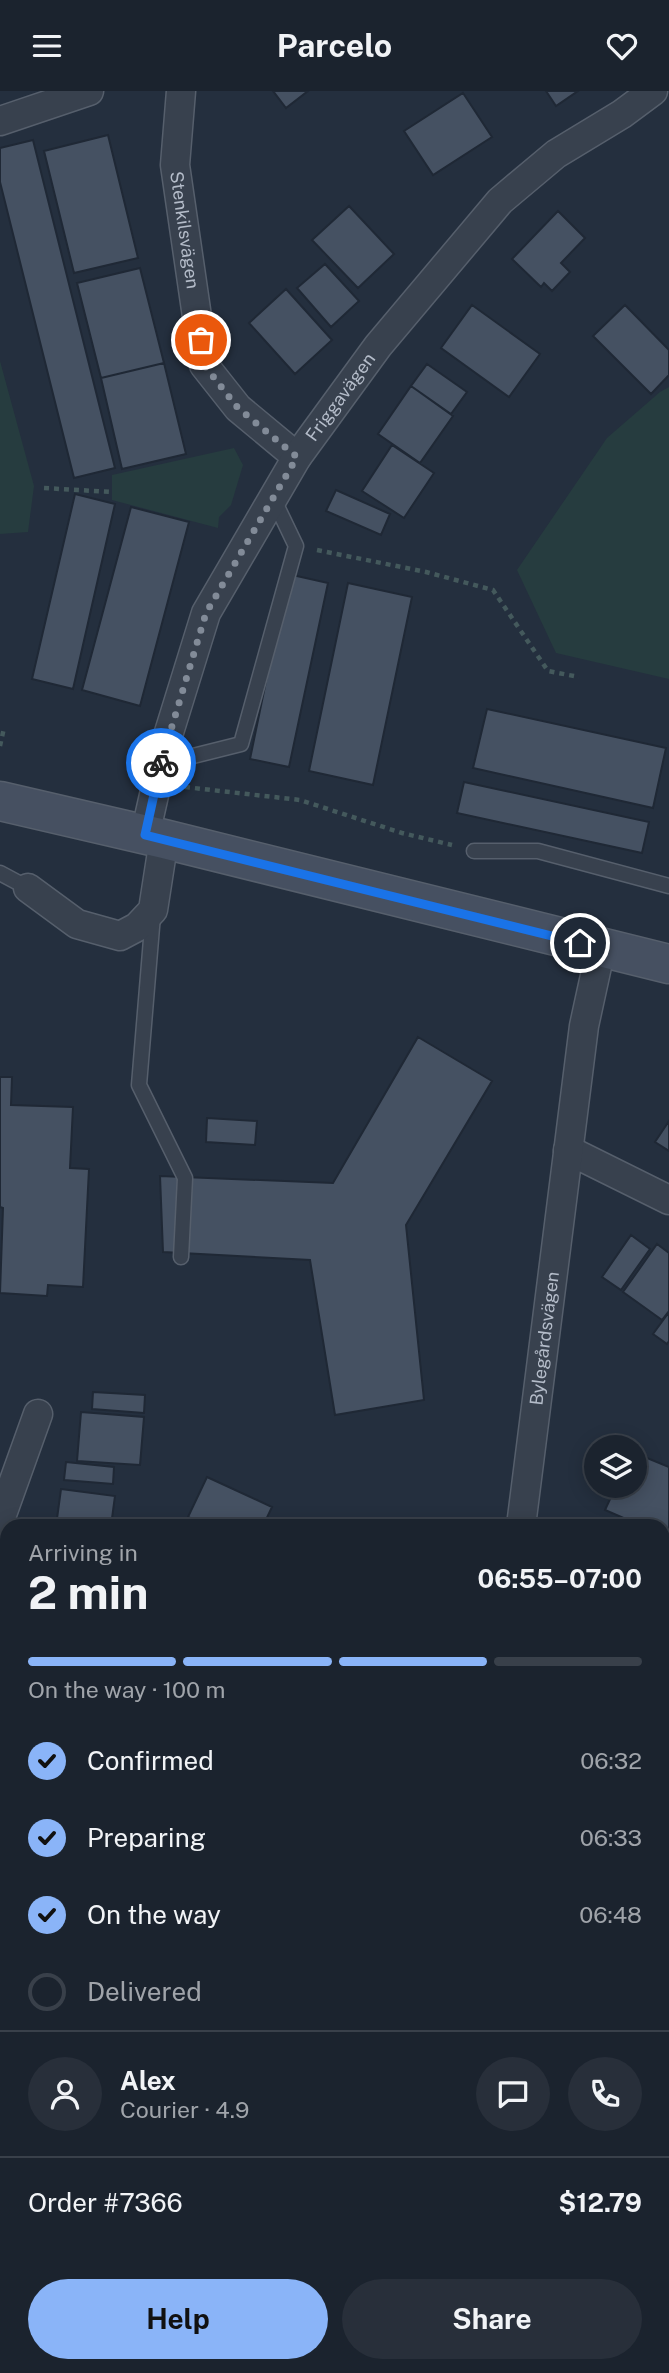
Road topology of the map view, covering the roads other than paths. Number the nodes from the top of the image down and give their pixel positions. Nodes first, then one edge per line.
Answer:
1 (89, 91) edge
2 (181, 91) edge
3 (653, 91) edge
4 (0, 121) edge
5 (297, 457) junction
6 (273, 498) junction
7 (159, 773) junction
8 (0, 801) edge
9 (154, 837) junction
10 (474, 851) road end
11 (0, 873) edge
12 (669, 886) edge
13 (27, 888) joint
14 (153, 910) junction
15 (601, 948) junction
16 (669, 964) edge
17 (568, 1150) junction
18 (669, 1200) edge
19 (181, 1257) dead end
20 (38, 1414) dead end
21 (0, 1519) edge
22 (522, 1519) edge

1 - 4 street
2 - 5 street, Stenkilsvägen
3 - 5 street, Friggavägen
5 - 6 street, Friggavägen
6 - 7 street, Friggavägen
6 - 7 lane
7 - 9 street, Friggavägen
8 - 9 main road
9 - 14 street, Friggavägen
9 - 15 main road
10 - 12 lane
11 - 13 lane
13 - 14 street
14 - 19 lane
15 - 16 main road
15 - 17 street, Bylegårdsvägen
17 - 18 street
17 - 22 street, Bylegårdsvägen
20 - 21 street

